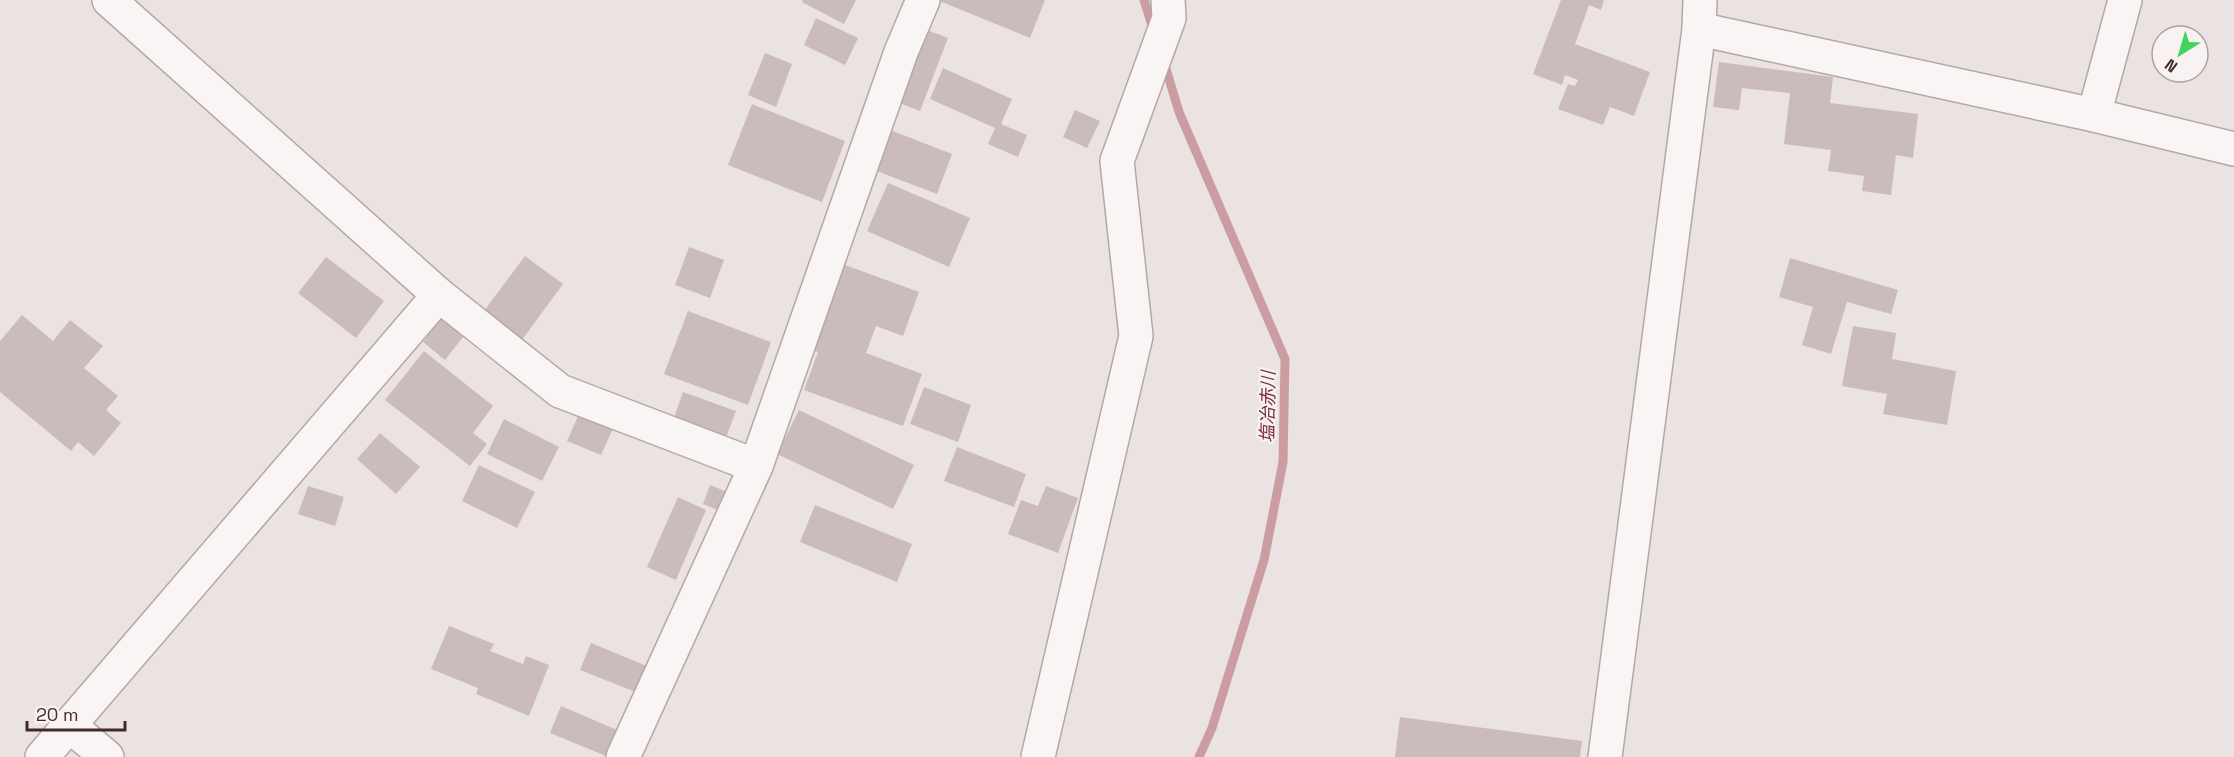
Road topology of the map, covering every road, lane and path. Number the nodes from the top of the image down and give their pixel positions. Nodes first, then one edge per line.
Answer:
1 (109, 0) edge
2 (923, 0) edge
3 (1168, 0) edge
4 (2125, 0) edge
5 (1699, 14) edge
6 (2094, 114) junction
7 (2234, 149) edge
8 (439, 295) junction
9 (756, 466) junction
10 (69, 725) junction
11 (42, 757) edge
12 (107, 757) edge
13 (623, 757) edge
14 (1038, 757) edge
15 (1605, 757) edge

1 - 8 street
2 - 9 street
3 - 14 street
4 - 6 street
5 - 6 street
5 - 15 street
6 - 7 street
8 - 9 street
8 - 10 street
9 - 13 street
10 - 11 street
10 - 12 street

